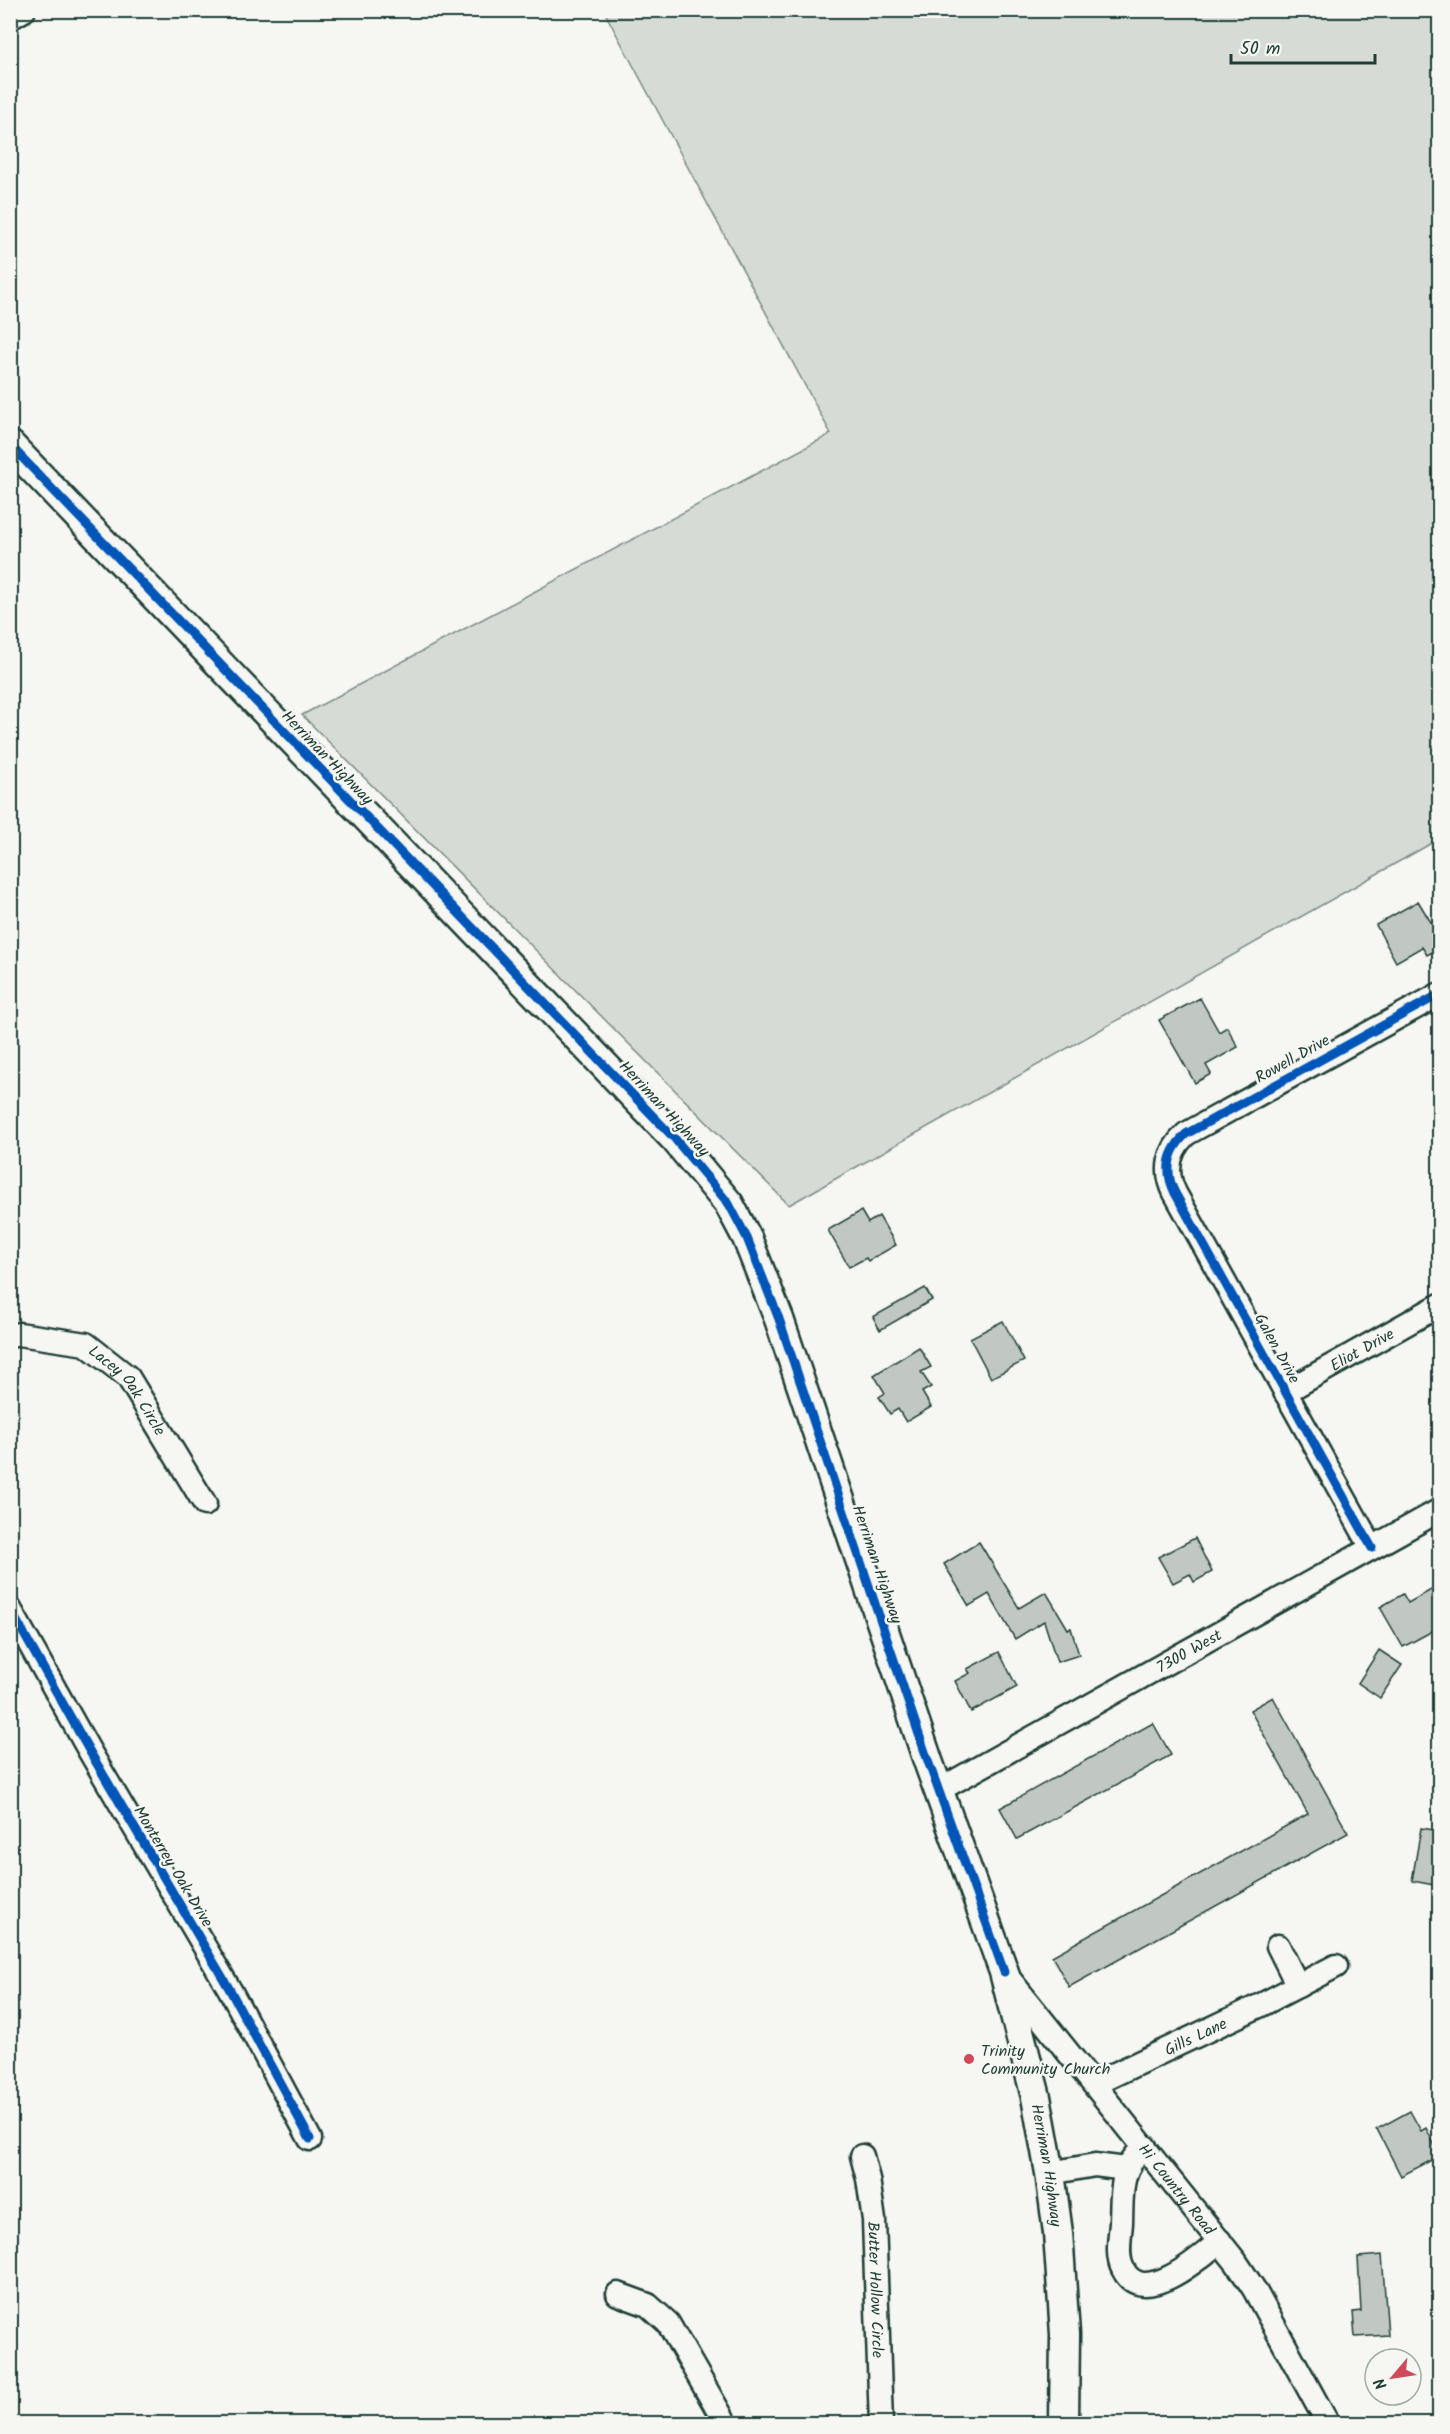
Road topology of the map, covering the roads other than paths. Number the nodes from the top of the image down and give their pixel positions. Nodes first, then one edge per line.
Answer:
1 (24, 10) edge
2 (10, 18) edge
3 (10, 445) edge
4 (1440, 994) edge
5 (1169, 1159) joint
6 (1440, 1305) edge
7 (10, 1336) edge
8 (1285, 1392) junction
9 (205, 1504) dead end
10 (1440, 1510) edge
11 (1372, 1548) junction
12 (10, 1609) edge
13 (939, 1790) junction
14 (1278, 1947) dead end
15 (1336, 1966) dead end
16 (1004, 1972) junction
17 (1298, 1986) junction
18 (1094, 2084) junction
19 (310, 2139) dead end
20 (1144, 2147) junction
21 (862, 2156) dead end
22 (1126, 2169) junction
23 (1050, 2173) junction
24 (1220, 2241) junction
25 (618, 2294) dead end
26 (726, 2424) edge
27 (881, 2424) edge
28 (1064, 2424) edge
29 (1328, 2424) edge

1 - 2 street
3 - 13 main road, Herriman Highway
4 - 5 street, Rowell Drive
5 - 8 street, Galen Drive
6 - 8 street, Eliot Drive
7 - 9 street, Lacey Oak Circle
8 - 11 street, Galen Drive
10 - 11 street, 7300 West
11 - 13 street, 7300 West
12 - 19 street, Monterrey Oak Drive
13 - 16 main road, Herriman Highway
14 - 17 street
15 - 17 street, Gills Lane
16 - 18 street, Hi Country Road
16 - 23 main road, Herriman Highway
17 - 18 street, Gills Lane
18 - 20 street, Hi Country Road
20 - 22 street
20 - 24 street, Hi Country Road
21 - 27 street, Butter Hollow Circle
22 - 23 street
22 - 24 street
23 - 28 main road, Herriman Highway
24 - 29 street, Hi Country Road
25 - 26 street

